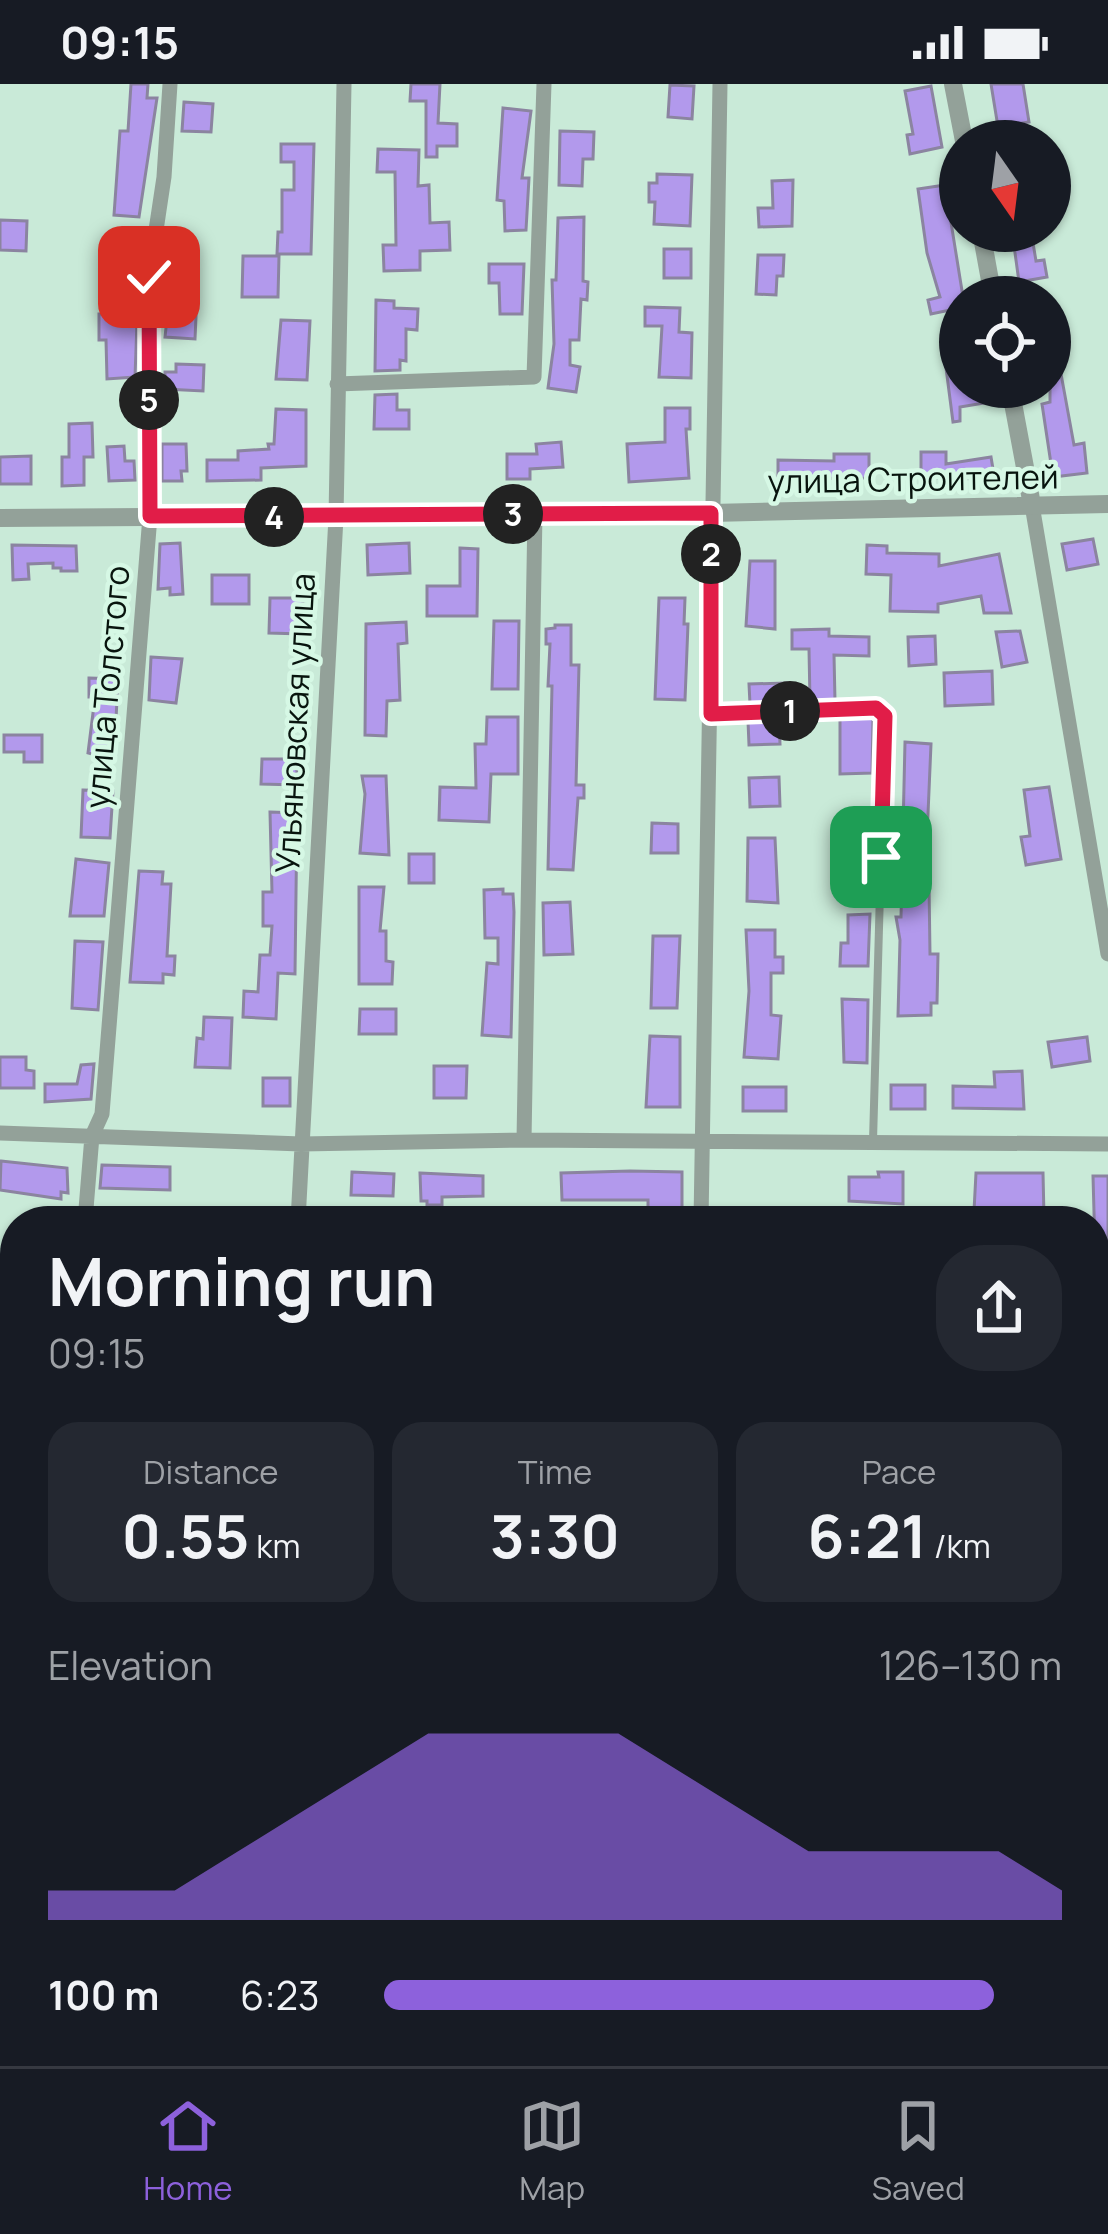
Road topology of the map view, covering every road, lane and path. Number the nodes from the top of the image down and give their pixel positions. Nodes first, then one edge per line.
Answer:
1 (170, 84) edge
2 (344, 84) edge
3 (544, 84) edge
4 (720, 84) edge
5 (953, 84) edge
6 (960, 120) edge
7 (337, 384) junction
8 (1014, 408) edge
9 (1108, 504) edge
10 (1032, 506) junction
11 (535, 513) junction
12 (711, 513) junction
13 (150, 516) junction
14 (336, 517) junction
15 (0, 518) edge
16 (711, 714) junction
17 (1108, 954) edge
18 (0, 1133) edge
19 (92, 1136) junction
20 (524, 1140) junction
21 (873, 1141) junction
22 (704, 1142) junction
23 (301, 1144) junction
24 (1108, 1144) edge
25 (86, 1206) edge
26 (299, 1206) edge
27 (702, 1206) edge

1 - 13 street, улица Толстого
2 - 7 street, Ульяновская улица
3 - 7 street
4 - 12 street
5 - 6 street
7 - 14 street, Ульяновская улица
8 - 10 street
9 - 10 street, улица Строителей
10 - 12 street, улица Строителей
10 - 17 street
11 - 12 street, улица Строителей
11 - 14 street, улица Строителей
11 - 20 street
12 - 16 street
13 - 14 street, улица Строителей
13 - 15 street, улица Строителей
13 - 19 street, улица Толстого
14 - 23 street, Ульяновская улица
16 - 21 lane
16 - 22 street
18 - 19 street
19 - 23 street
19 - 25 street, улица Толстого
20 - 22 street
20 - 23 street
21 - 22 street
21 - 24 street
22 - 27 street
23 - 26 street, Ульяновская улица

